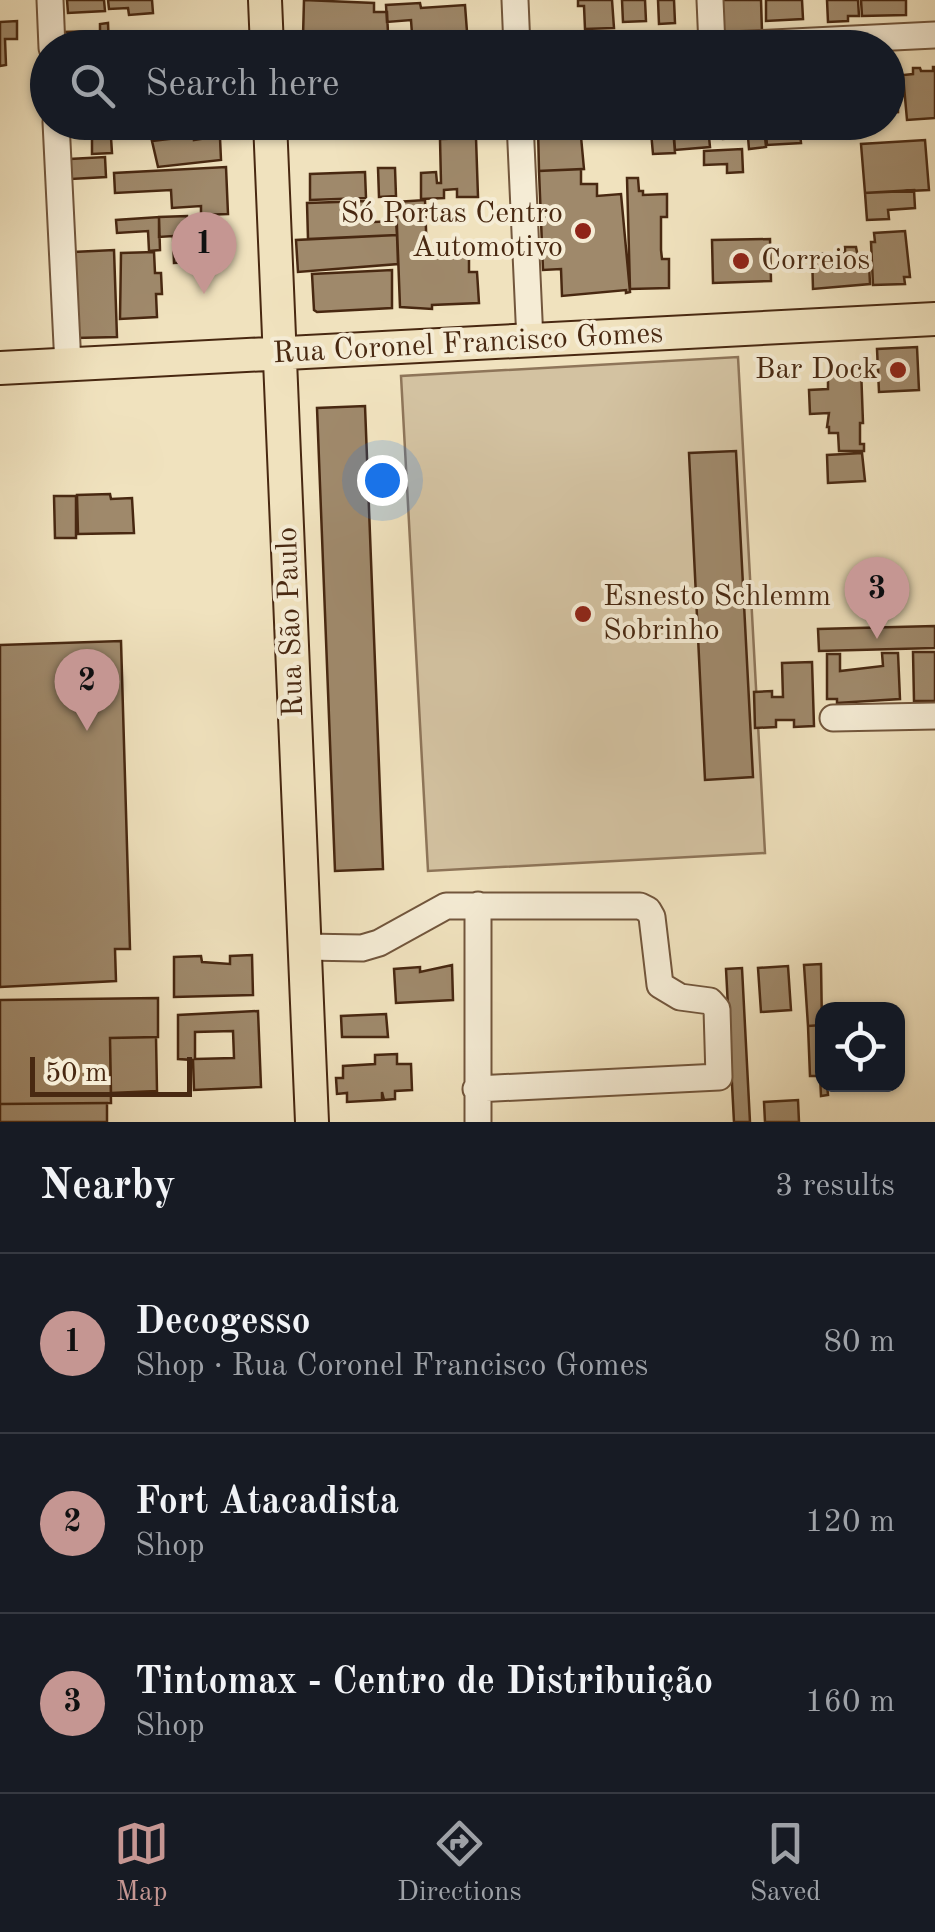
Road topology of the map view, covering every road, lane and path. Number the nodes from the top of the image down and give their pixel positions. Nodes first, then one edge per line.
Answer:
1 (50, 0) edge
2 (265, 0) edge
3 (515, 0) edge
4 (710, 0) edge
5 (51, 30) edge
6 (266, 30) edge
7 (516, 30) edge
8 (711, 30) edge
9 (935, 35) edge
10 (905, 36) edge
11 (57, 140) edge
12 (271, 140) edge
13 (521, 140) edge
14 (935, 319) edge
15 (530, 340) junction
16 (280, 354) junction
17 (68, 365) junction
18 (0, 368) edge
19 (935, 716) edge
20 (833, 718) dead end
21 (478, 905) junction
22 (305, 947) junction
23 (476, 1088) junction
24 (312, 1122) edge
25 (478, 1122) edge

1 - 5 street
2 - 6 main road
3 - 7 street
4 - 8 street
9 - 10 street
11 - 17 street
12 - 16 main road, Rua São Paulo
13 - 15 street
14 - 15 main road, Rua Coronel Francisco Gomes
15 - 16 main road, Rua Coronel Francisco Gomes
16 - 17 main road, Rua Coronel Francisco Gomes
16 - 22 main road, Rua São Paulo
17 - 18 main road, Rua Coronel Francisco Gomes
19 - 20 street
21 - 22 street
21 - 23 street
21 - 23 street
22 - 24 main road, Rua São Paulo
23 - 25 street

